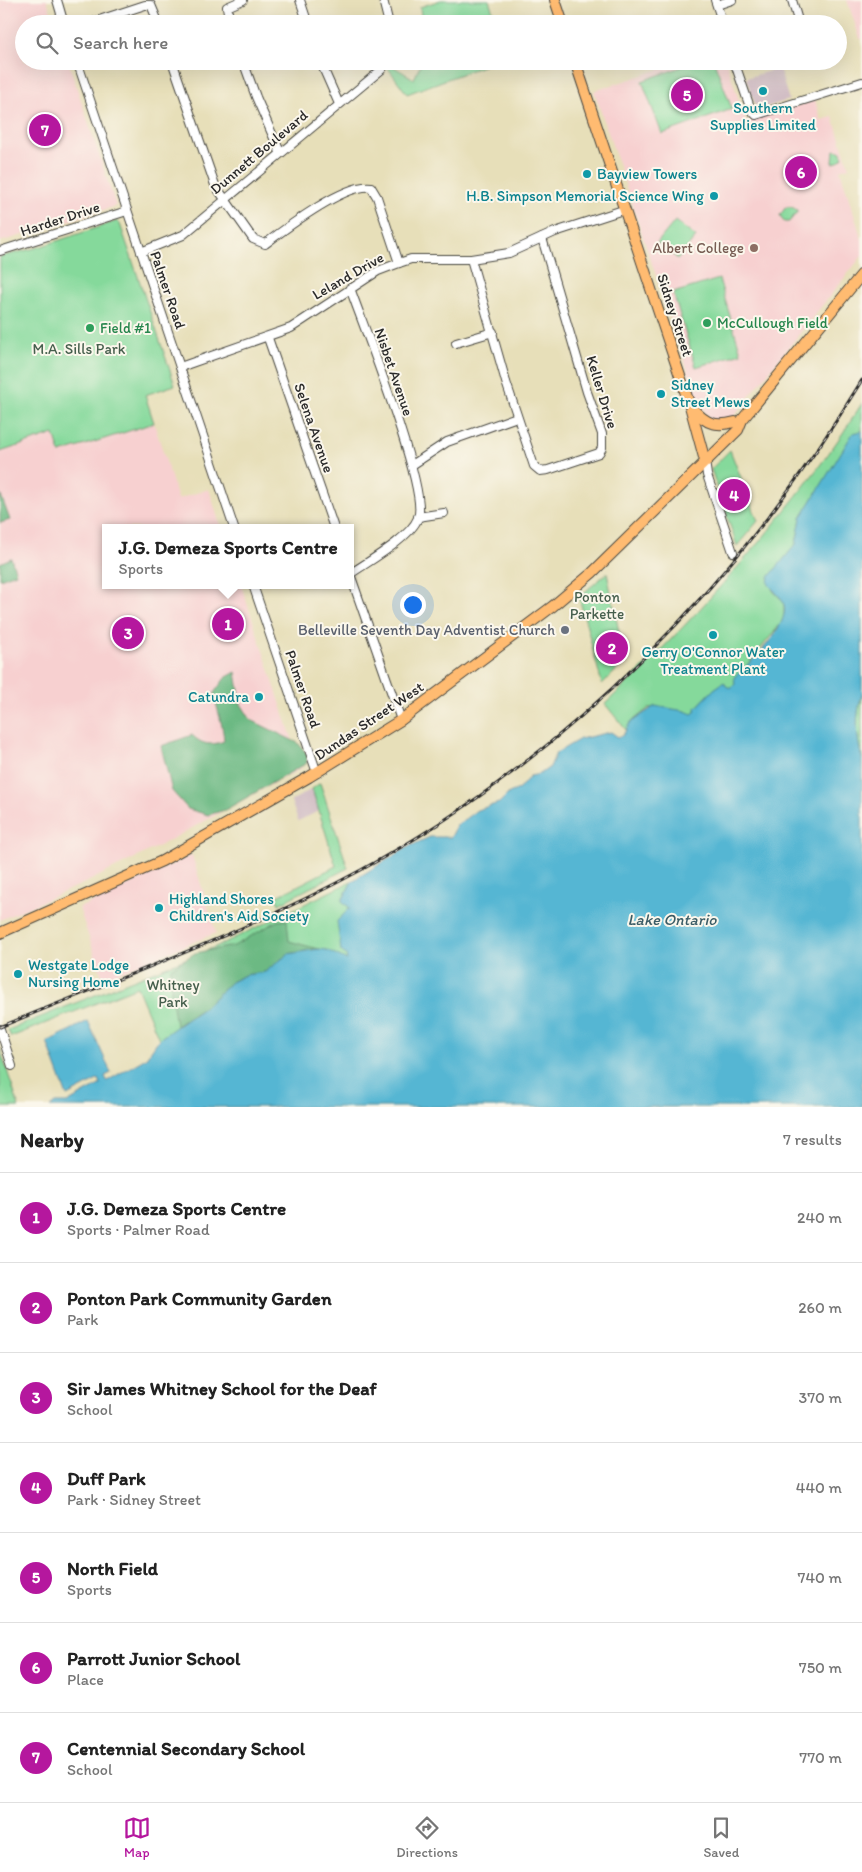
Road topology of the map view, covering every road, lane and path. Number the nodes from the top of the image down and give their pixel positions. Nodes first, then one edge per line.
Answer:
1 (56, 0) edge
2 (243, 0) edge
3 (300, 0) edge
4 (382, 0) edge
5 (555, 0) edge
6 (732, 0) edge
7 (792, 0) edge
8 (716, 2) edge
9 (61, 15) edge
10 (113, 15) edge
11 (155, 15) edge
12 (228, 15) edge
13 (305, 15) edge
14 (386, 15) edge
15 (560, 15) edge
16 (720, 15) edge
17 (796, 15) edge
18 (80, 70) edge
19 (175, 70) edge
20 (246, 70) edge
21 (324, 70) edge
22 (381, 70) edge
23 (578, 70) edge
24 (737, 70) edge
25 (862, 82) edge
26 (339, 104) junction
27 (280, 152) junction
28 (224, 199) junction
29 (623, 210) junction
30 (127, 211) junction
31 (542, 238) junction
32 (0, 251) edge
33 (141, 252) junction
34 (471, 259) junction
35 (399, 263) junction
36 (862, 274) edge
37 (350, 288) junction
38 (493, 332) junction
39 (268, 338) junction
40 (456, 343) dead end
41 (180, 368) junction
42 (690, 406) junction
43 (517, 417) junction
44 (739, 421) junction
45 (705, 461) junction
46 (412, 465) junction
47 (444, 513) dead end
48 (418, 517) junction
49 (233, 524) edge
50 (333, 524) edge
51 (733, 552) dead end
52 (354, 571) edge
53 (354, 585) edge
54 (254, 589) edge
55 (401, 720) junction
56 (317, 773) junction
57 (0, 933) edge
58 (0, 1029) edge
59 (12, 1066) dead end

1 - 9 street
2 - 12 street
3 - 13 street
4 - 14 street
5 - 15 main road
6 - 8 street
7 - 17 street
8 - 16 street
10 - 11 street
18 - 30 street, Palmer Road
19 - 28 street
20 - 27 street
21 - 26 street
22 - 26 street, Dunnett Boulevard
23 - 29 main road, Sidney Street
24 - 25 street
26 - 27 street, Dunnett Boulevard
27 - 28 street, Dunnett Boulevard
28 - 33 street, Dunnett Boulevard
28 - 35 street
29 - 31 street, Leland Drive
29 - 42 main road, Sidney Street
30 - 32 street, Harder Drive
30 - 33 street, Palmer Road
31 - 34 street, Leland Drive
31 - 43 street, Keller Drive
33 - 41 street, Palmer Road
34 - 35 street, Leland Drive
34 - 38 street, Keller Drive
35 - 37 street, Leland Drive
36 - 44 main road, Dundas Street West
37 - 39 street, Leland Drive
37 - 46 street, Nisbet Avenue
38 - 40 street
38 - 43 street, Keller Drive
39 - 41 street, Leland Drive
39 - 50 street, Selena Avenue
41 - 49 street, Palmer Road
42 - 44 main road
42 - 45 main road, Sidney Street
43 - 46 street
44 - 45 main road, Dundas Street West
45 - 51 street, Sidney Street
45 - 55 main road, Dundas Street West
46 - 48 street, Nisbet Avenue
47 - 48 street
48 - 52 street
53 - 55 street
54 - 56 street, Palmer Road
55 - 56 main road, Dundas Street West
56 - 57 main road, Dundas Street West
58 - 59 street

